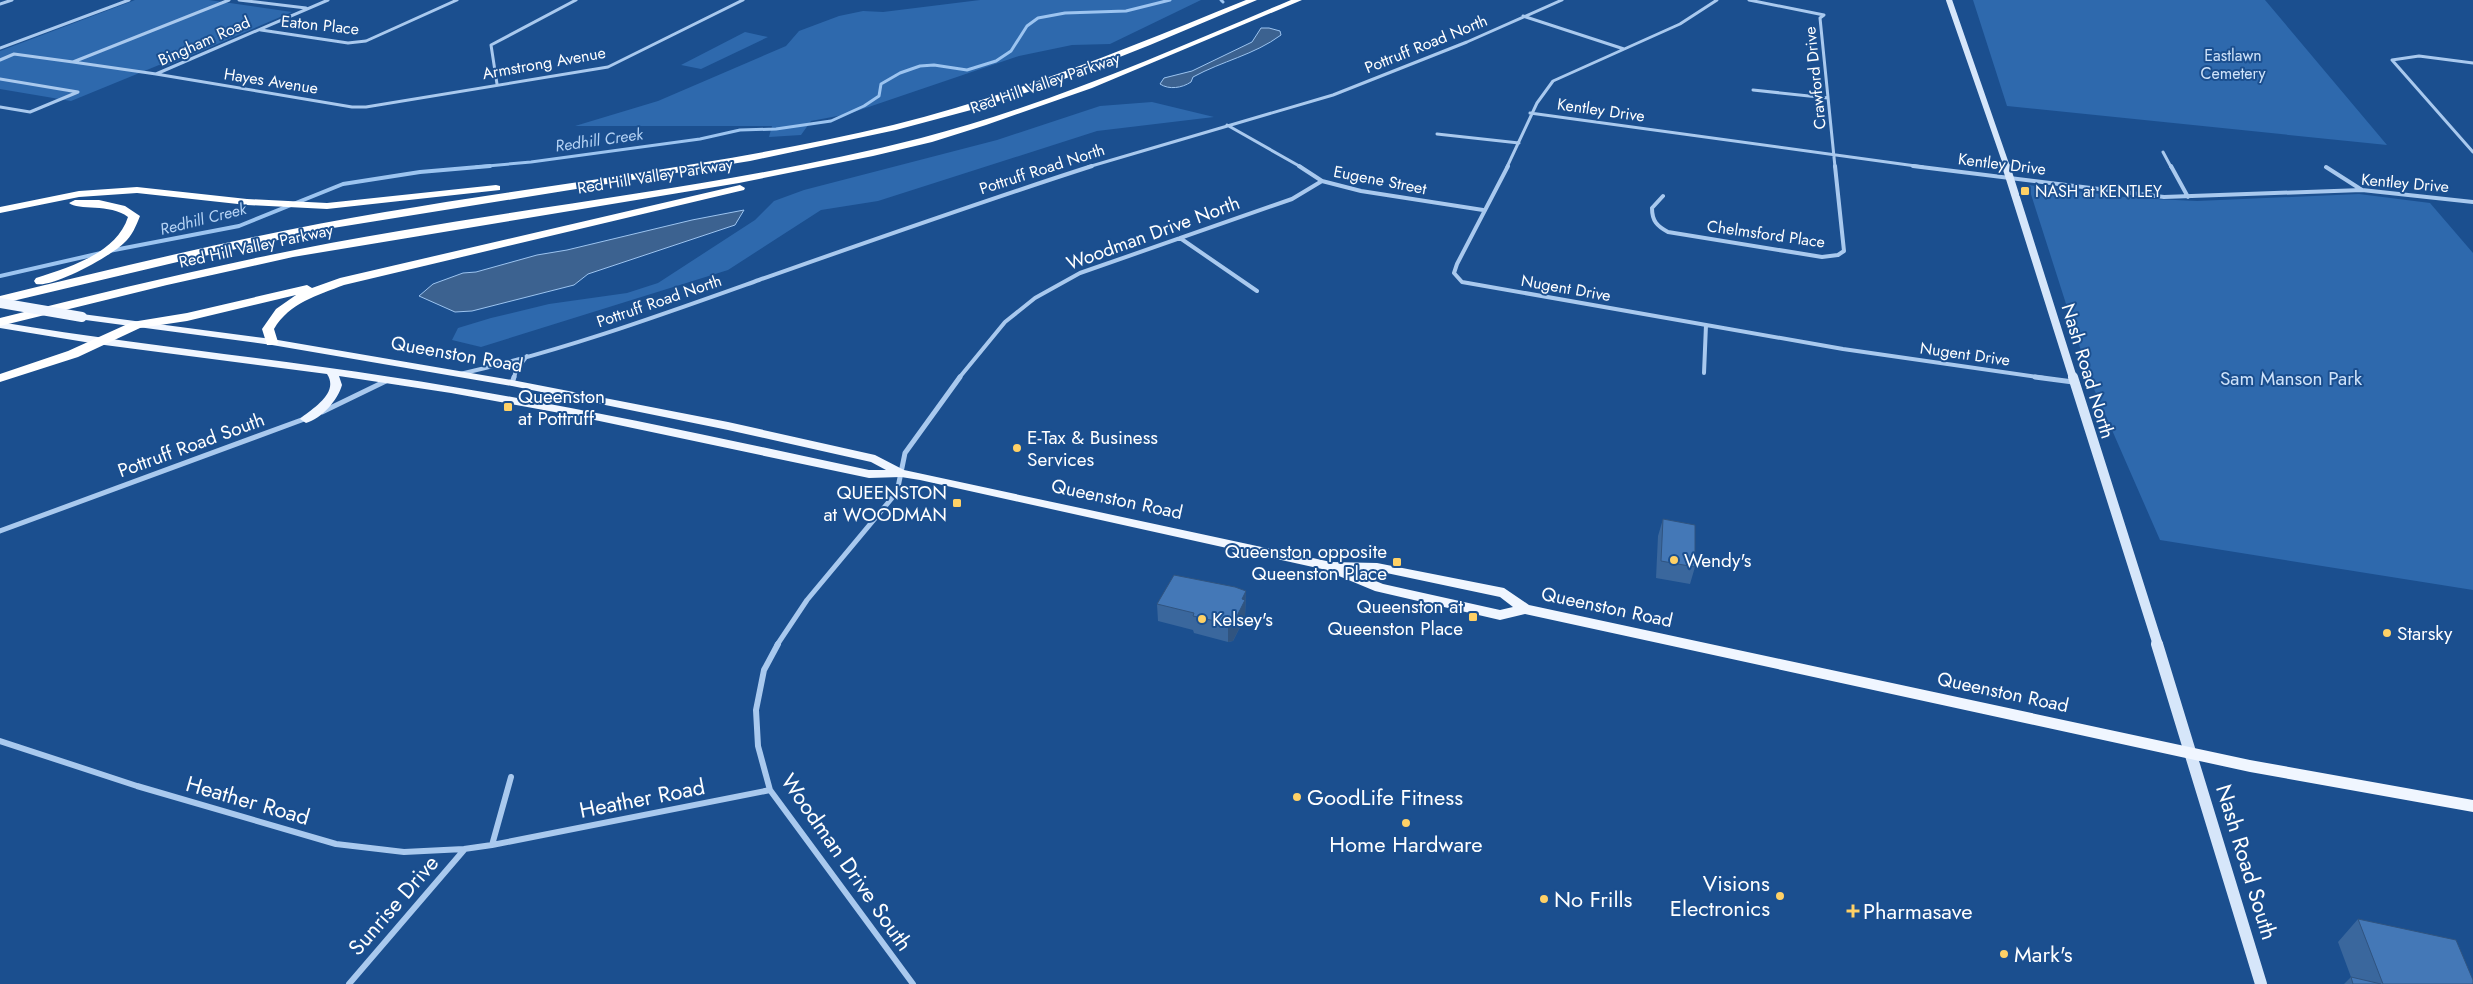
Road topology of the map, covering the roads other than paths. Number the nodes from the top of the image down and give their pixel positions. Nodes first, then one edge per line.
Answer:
1 (12, 0) edge
2 (129, 0) edge
3 (229, 0) edge
4 (239, 0) edge
5 (328, 0) edge
6 (457, 0) edge
7 (576, 0) edge
8 (744, 0) edge
9 (1253, 0) edge
10 (1298, 0) edge
11 (1562, 0) edge
12 (1716, 0) edge
13 (1749, 0) edge
14 (1949, 0) edge
15 (0, 4) edge
16 (308, 9) junction
17 (1523, 16) junction
18 (261, 30) junction
19 (0, 48) edge
20 (1624, 49) junction
21 (0, 60) edge
22 (72, 62) junction
23 (2473, 63) edge
24 (156, 74) junction
25 (173, 78) joint
26 (0, 79) edge
27 (497, 84) junction
28 (1753, 90) dead end
29 (1828, 98) junction
30 (0, 107) edge
31 (366, 107) joint
32 (1530, 113) junction
33 (1227, 124) junction
34 (1437, 134) dead end
35 (1519, 143) junction
36 (2163, 152) dead end
37 (2473, 152) edge
38 (875, 153) junction
39 (1836, 156) junction
40 (2326, 168) dead end
41 (2010, 178) junction
42 (619, 179) junction
43 (1322, 181) junction
44 (2362, 190) junction
45 (1663, 196) dead end
46 (2188, 197) junction
47 (2473, 202) edge
48 (0, 210) edge
49 (1483, 210) junction
50 (0, 218) edge
51 (1180, 238) junction
52 (340, 282) junction
53 (1257, 292) dead end
54 (0, 294) edge
55 (0, 301) edge
56 (0, 324) edge
57 (137, 325) junction
58 (1706, 325) junction
59 (99, 342) junction
60 (272, 342) junction
61 (527, 355) junction
62 (330, 371) junction
63 (1704, 373) dead end
64 (459, 374) junction
65 (0, 378) edge
66 (390, 380) junction
67 (2073, 382) junction
68 (512, 383) junction
69 (306, 419) junction
70 (901, 473) junction
71 (0, 531) edge
72 (1325, 566) junction
73 (1525, 609) junction
74 (0, 741) edge
75 (2191, 753) junction
76 (510, 777) dead end
77 (770, 790) junction
78 (2473, 806) edge
79 (492, 845) junction
80 (464, 850) junction
81 (349, 984) edge
82 (913, 984) edge
83 (2261, 984) edge

1 - 15 street
2 - 19 street
3 - 22 street
4 - 16 street
5 - 16 street, Bingham Road
6 - 18 street, Eaton Place
7 - 27 street
8 - 27 street, Armstrong Avenue
9 - 42 highway, Red Hill Valley Parkway
10 - 38 highway, Red Hill Valley Parkway
11 - 17 street, Pottruff Road North
12 - 20 street, Nugent Drive
13 - 29 street, Crawford Drive
14 - 41 main road, Nash Road North
16 - 18 street, Bingham Road
17 - 20 street
17 - 33 street, Pottruff Road North
18 - 24 street, Bingham Road
20 - 32 street, Nugent Drive
21 - 22 street
22 - 24 street
23 - 37 street
24 - 25 street, Bingham Road
25 - 31 street, Hayes Avenue
26 - 30 street
27 - 31 street, Armstrong Avenue
28 - 29 street
29 - 39 street, Crawford Drive
32 - 35 street, Nugent Drive
32 - 39 street, Kentley Drive
33 - 43 street, Eugene Street
33 - 61 street, Pottruff Road North
34 - 35 street
35 - 49 street, Nugent Drive
36 - 46 street
38 - 52 highway
38 - 56 highway, Red Hill Valley Parkway
39 - 41 street, Kentley Drive
39 - 45 street, Chelmsford Place
40 - 44 street
41 - 46 street, Kentley Drive
41 - 67 main road, Nash Road North
42 - 48 highway
42 - 55 highway, Red Hill Valley Parkway
43 - 49 street, Eugene Street
43 - 51 street, Woodman Drive North
44 - 46 street, Kentley Drive
44 - 47 street, Kentley Drive
49 - 58 street, Nugent Drive
50 - 54 highway
51 - 53 street
51 - 70 street, Woodman Drive North
52 - 57 highway
52 - 60 highway
55 - 57 main road, Queenston Road, bridge
56 - 59 main road, Queenston Road
57 - 59 highway
57 - 60 main road, Queenston Road
58 - 63 street
58 - 67 street, Nugent Drive
59 - 62 main road, Queenston Road
59 - 65 highway
60 - 64 main road, Queenston Road
61 - 64 street, Pottruff Road North
61 - 68 street
62 - 66 main road, Queenston Road
62 - 69 main road
64 - 68 main road, Queenston Road
66 - 69 street, Pottruff Road South
66 - 70 main road, Queenston Road
67 - 75 main road, Nash Road North
68 - 70 main road, Queenston Road
69 - 71 street, Pottruff Road South
70 - 72 main road, Queenston Road
70 - 77 street, Woodman Drive South
72 - 73 main road, Queenston Road
72 - 73 main road, Queenston Road
73 - 75 main road, Queenston Road
74 - 80 street, Heather Road
75 - 78 main road, Queenston Road
75 - 83 main road, Nash Road South
76 - 79 street
77 - 79 street, Heather Road
77 - 82 street, Woodman Drive South
79 - 80 street, Heather Road
80 - 81 street, Sunrise Drive

